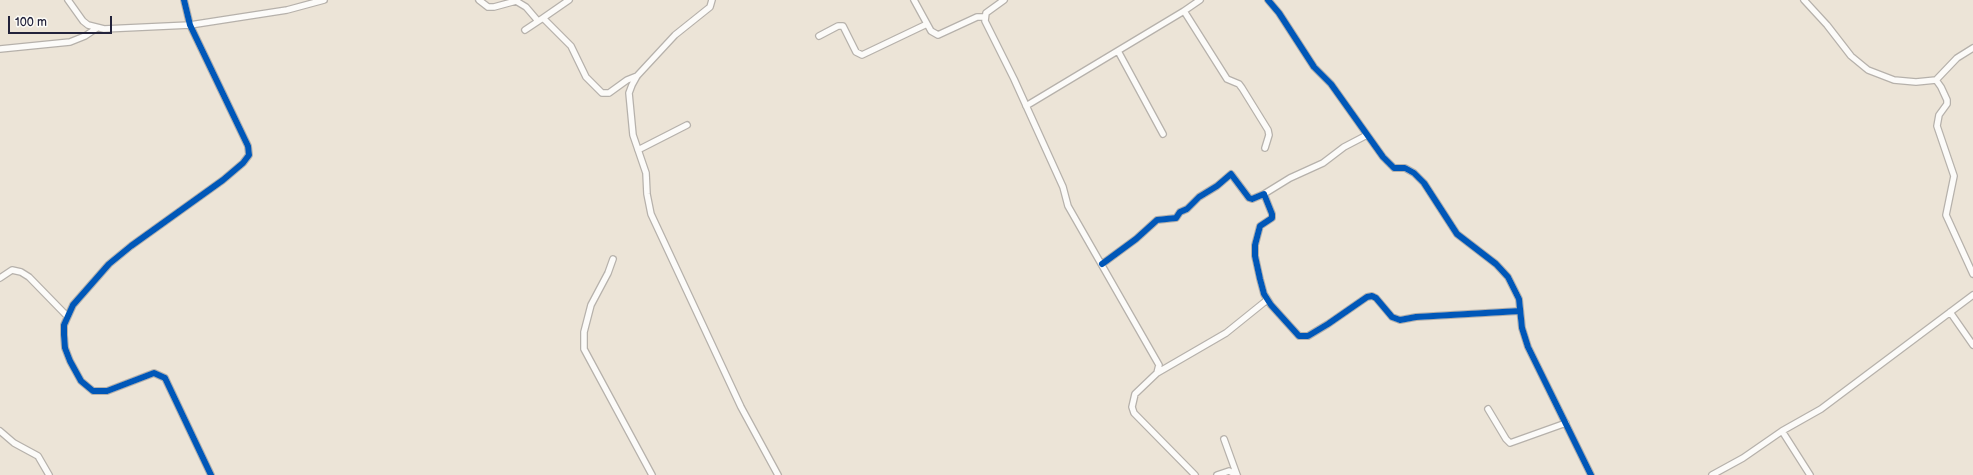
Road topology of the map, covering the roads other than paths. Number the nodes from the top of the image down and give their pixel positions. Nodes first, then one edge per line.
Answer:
1 (68, 0) edge
2 (184, 0) edge
3 (324, 0) edge
4 (479, 0) edge
5 (568, 0) edge
6 (712, 0) edge
7 (914, 0) edge
8 (1004, 0) edge
9 (1200, 0) edge
10 (1268, 0) edge
11 (1804, 0) edge
12 (1184, 11) junction
13 (984, 17) junction
14 (540, 19) junction
15 (927, 24) junction
16 (190, 25) junction
17 (97, 28) junction
18 (525, 30) dead end
19 (819, 36) dead end
20 (1973, 48) edge
21 (0, 50) edge
22 (1118, 51) junction
23 (637, 76) junction
24 (1936, 80) junction
25 (1026, 106) junction
26 (687, 125) dead end
27 (1163, 134) dead end
28 (1367, 135) junction
29 (1265, 148) dead end
30 (638, 150) junction
31 (1264, 194) junction
32 (613, 259) dead end
33 (1102, 264) junction
34 (1973, 274) edge
35 (0, 278) edge
36 (1973, 295) edge
37 (1267, 300) junction
38 (1520, 311) junction
39 (1950, 312) junction
40 (67, 316) junction
41 (1973, 345) edge
42 (1157, 373) junction
43 (1488, 409) dead end
44 (1566, 423) junction
45 (0, 431) edge
46 (1782, 431) junction
47 (1224, 439) dead end
48 (49, 475) edge
49 (211, 475) edge
50 (652, 475) edge
51 (778, 475) edge
52 (1195, 475) edge
53 (1217, 475) edge
54 (1237, 475) edge
55 (1591, 475) edge
56 (1712, 475) edge
57 (1810, 475) edge

1 - 17 street
2 - 16 street
3 - 16 street
4 - 14 street
5 - 14 street
6 - 23 street
7 - 15 street
8 - 13 street
9 - 12 street
10 - 28 street
11 - 24 street
12 - 22 street
12 - 29 street
13 - 15 street
13 - 25 street
14 - 18 street
14 - 23 street
15 - 19 street
16 - 17 street
16 - 40 street
17 - 21 street
20 - 24 street
22 - 25 street
22 - 27 street
23 - 30 street
24 - 34 street
25 - 33 street
26 - 30 street
28 - 31 street
28 - 38 street
30 - 51 street
31 - 33 street
31 - 37 street
32 - 50 street
33 - 42 street
35 - 40 street
36 - 39 street
37 - 38 street
37 - 42 street
38 - 44 street
39 - 41 street
39 - 46 street
40 - 49 street
42 - 52 street
43 - 44 street
44 - 55 street
45 - 48 street
46 - 56 street
46 - 57 street
47 - 54 street
53 - 54 street

